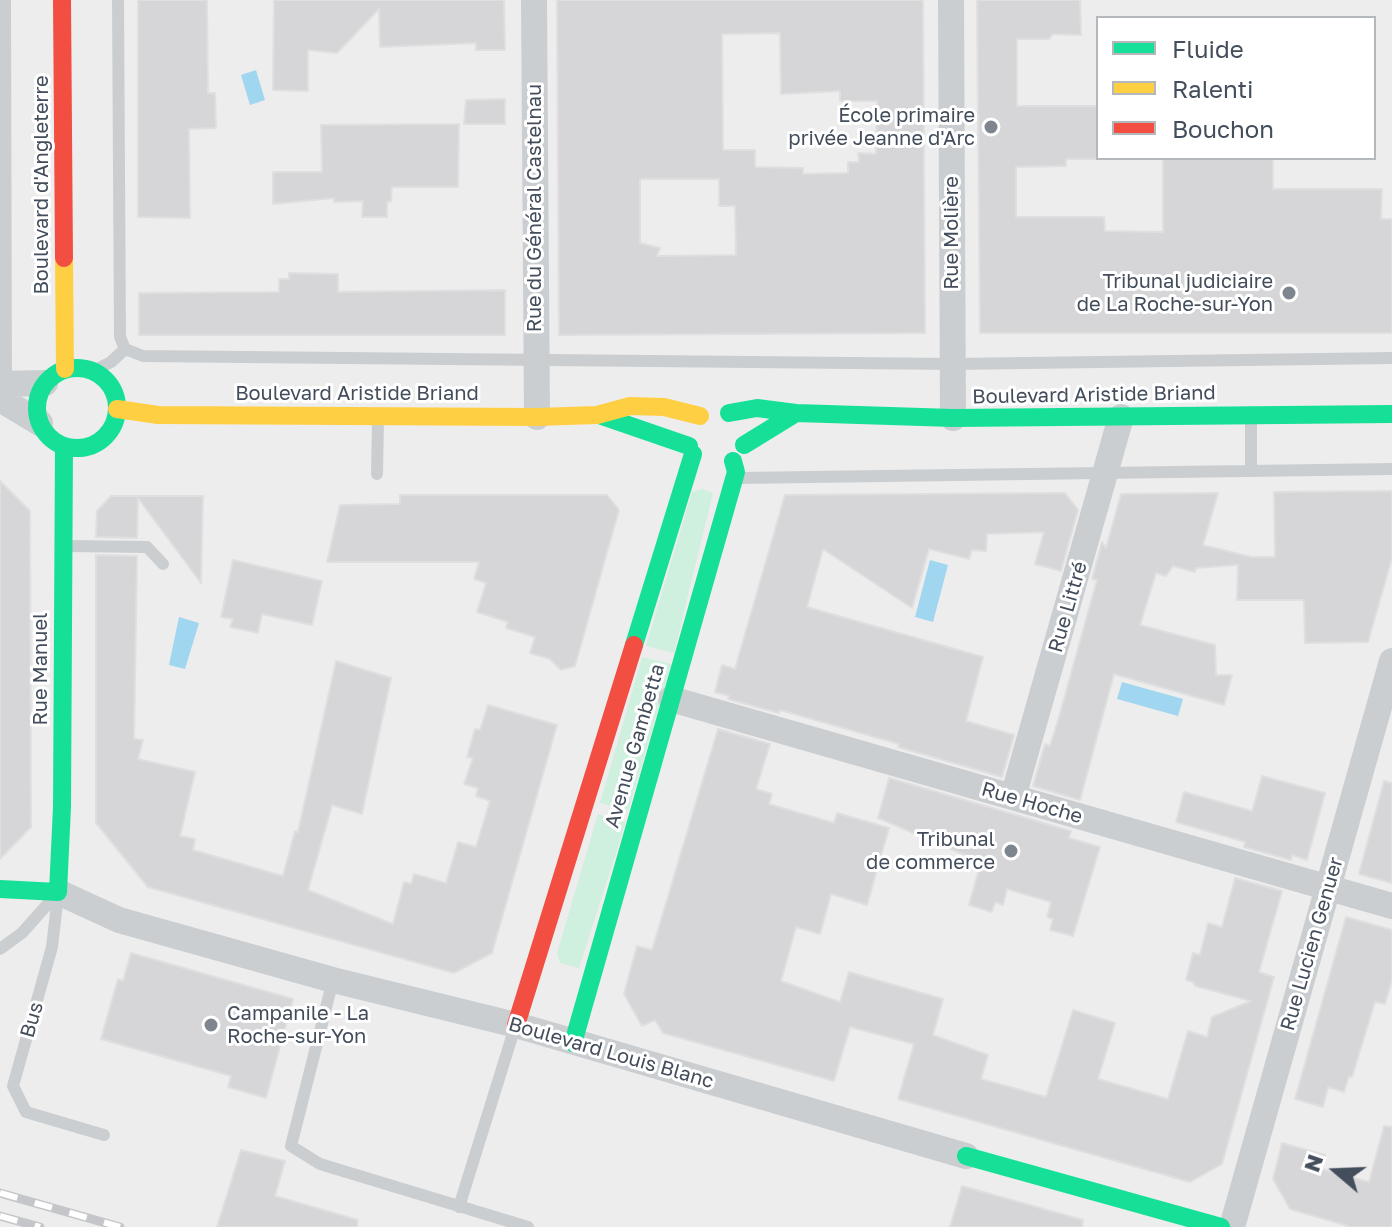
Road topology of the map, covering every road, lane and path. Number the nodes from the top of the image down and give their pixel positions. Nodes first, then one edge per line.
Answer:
1 (5, 0) edge
2 (62, 0) edge
3 (118, 0) edge
4 (534, 0) edge
5 (951, 0) edge
6 (125, 349) junction
7 (1392, 358) edge
8 (536, 360) junction
9 (953, 364) junction
10 (93, 371) junction
11 (55, 376) junction
12 (3, 392) edge
13 (117, 409) junction
14 (729, 413) junction
15 (796, 413) junction
16 (1392, 414) edge
17 (597, 415) junction
18 (700, 416) junction
19 (1251, 416) junction
20 (378, 417) junction
21 (537, 417) junction
22 (1121, 417) junction
23 (953, 418) junction
24 (40, 423) junction
25 (64, 446) junction
26 (717, 460) junction
27 (1392, 469) edge
28 (1251, 470) junction
29 (1107, 472) junction
30 (377, 474) dead end
31 (63, 546) junction
32 (163, 564) dead end
33 (1392, 661) edge
34 (671, 699) junction
35 (1013, 797) junction
36 (1328, 888) junction
37 (0, 889) edge
38 (58, 892) junction
39 (1392, 906) edge
40 (0, 949) edge
41 (333, 980) junction
42 (516, 1025) junction
43 (573, 1043) junction
44 (104, 1135) dead end
45 (966, 1156) joint
46 (459, 1207) junction
47 (528, 1227) edge
48 (1221, 1227) edge
49 (1232, 1227) edge

1 - 12 lane
2 - 11 main road, Boulevard d'Angleterre
3 - 6 lane
4 - 8 street, Rue du Général Castelnau
5 - 9 street, Rue Molière
6 - 8 lane
6 - 10 lane
7 - 9 lane
8 - 9 lane
8 - 21 street, Rue du Général Castelnau
9 - 23 street, Rue Molière
10 - 11 main road
10 - 13 main road
11 - 12 street
11 - 24 main road
12 - 24 street
13 - 20 main road, Boulevard Aristide Briand
13 - 25 main road
14 - 15 main road, Boulevard Aristide Briand
14 - 18 main road, Boulevard Aristide Briand
14 - 26 main road
15 - 23 main road, Boulevard Aristide Briand
15 - 26 main road
16 - 19 main road, Boulevard Aristide Briand
17 - 18 main road, Boulevard Aristide Briand
17 - 21 main road, Boulevard Aristide Briand
17 - 26 main road, Boulevard Aristide Briand
18 - 26 main road
19 - 22 main road, Boulevard Aristide Briand
19 - 28 lane
20 - 21 main road, Boulevard Aristide Briand
20 - 30 lane
22 - 23 main road, Boulevard Aristide Briand
22 - 29 street, Rue Littré
24 - 25 main road
25 - 31 main road, Rue Manuel
26 - 29 lane
26 - 34 main road, Avenue Gambetta
26 - 42 main road, Avenue Gambetta
27 - 28 lane
28 - 29 lane
29 - 35 street, Rue Littré
31 - 32 lane
31 - 38 main road, Rue Manuel
33 - 36 street, Rue Lucien Genuer
34 - 35 street, Rue Hoche
34 - 43 main road, Avenue Gambetta
35 - 36 street, Rue Hoche
36 - 39 street, Rue Hoche
36 - 49 street, Rue Lucien Genuer
37 - 38 main road, Boulevard Louis Blanc
38 - 40 lane
38 - 41 street, Boulevard Louis Blanc
38 - 44 lane, Bus
41 - 42 street, Boulevard Louis Blanc
41 - 46 lane
42 - 43 street, Boulevard Louis Blanc
42 - 46 lane
43 - 45 street, Boulevard Louis Blanc
45 - 48 main road, Boulevard Louis Blanc
46 - 47 lane

